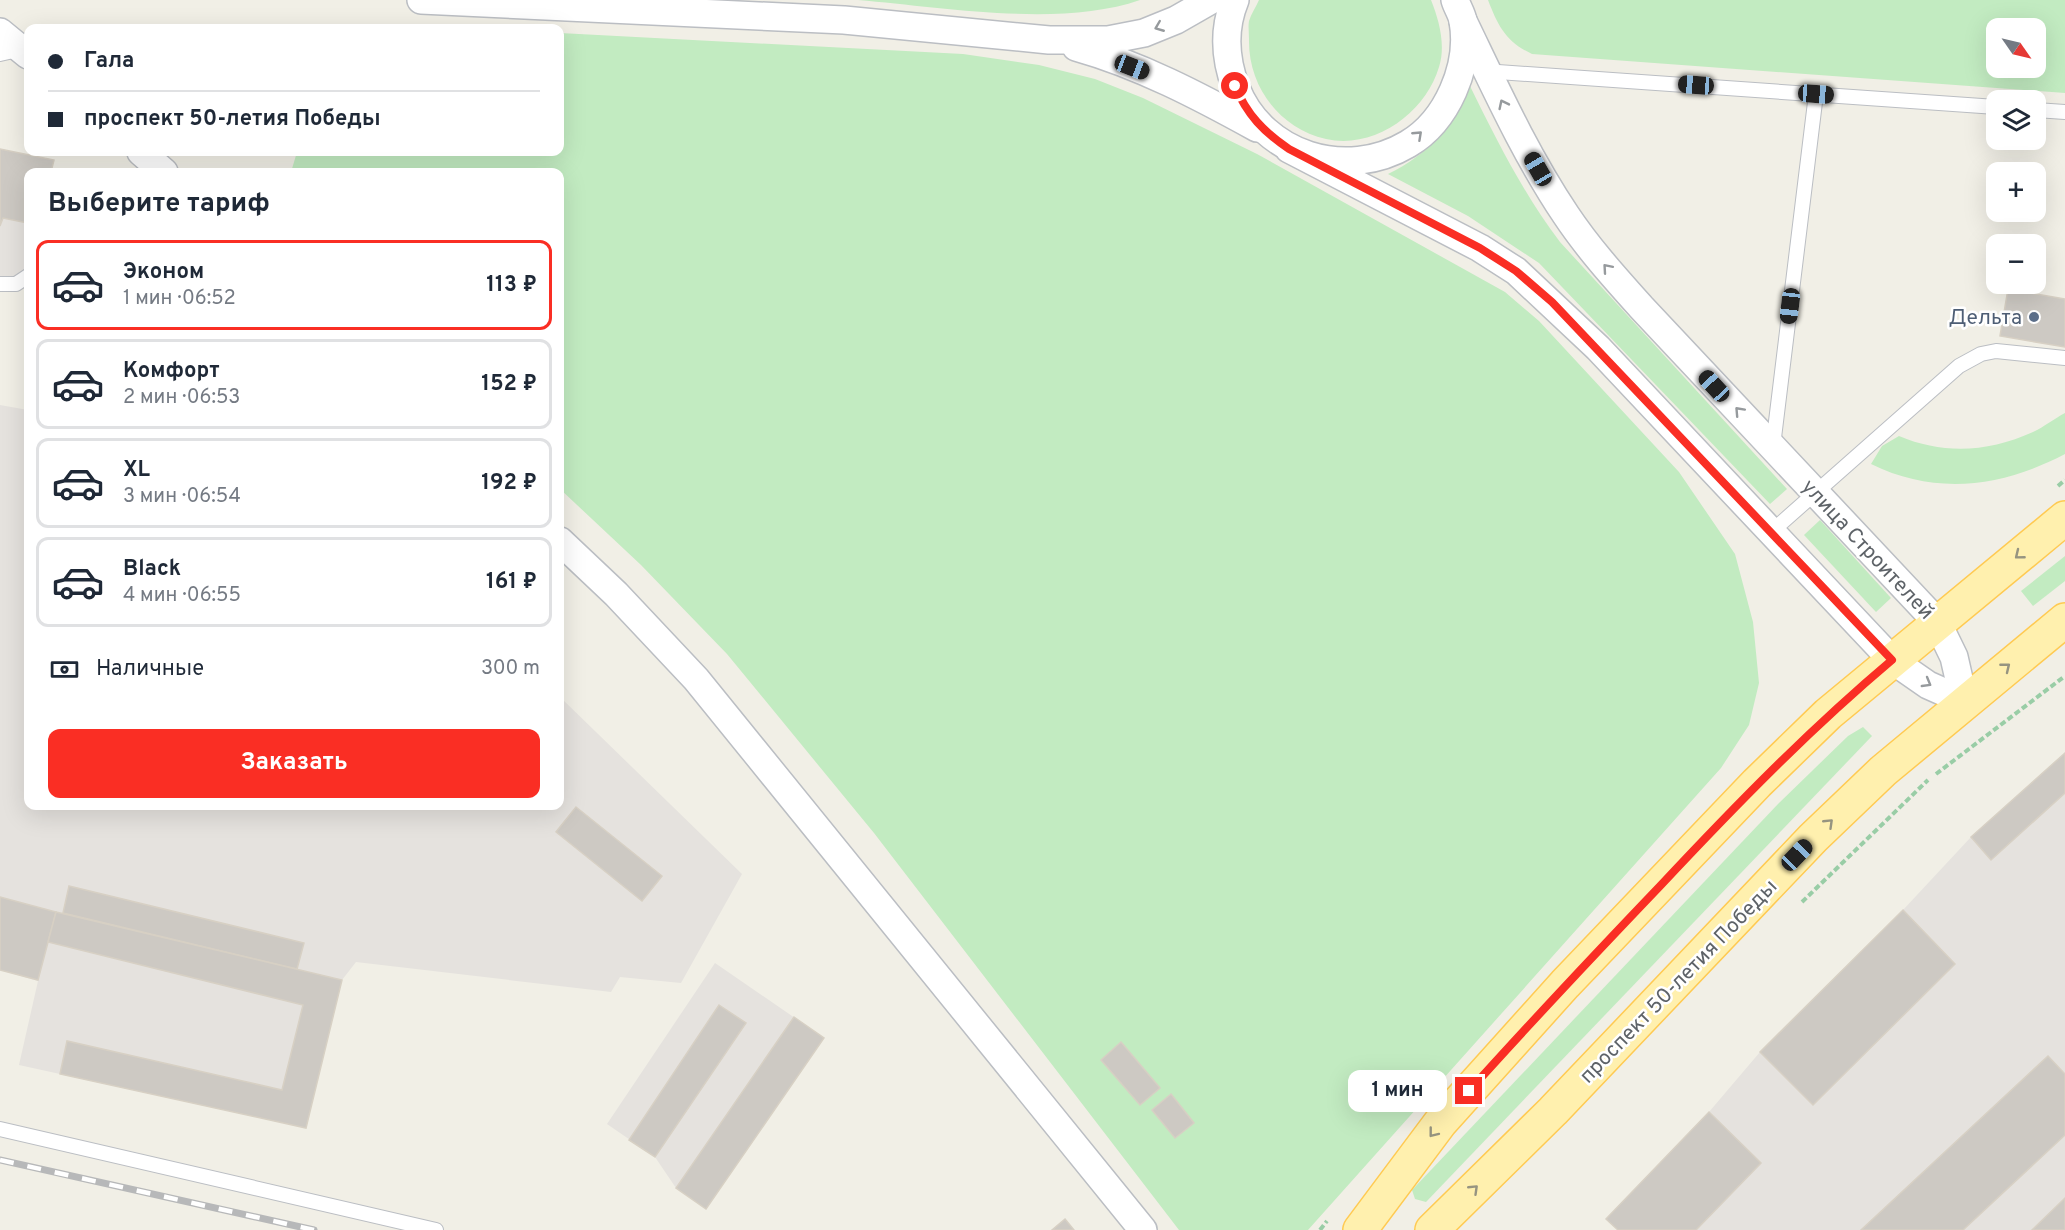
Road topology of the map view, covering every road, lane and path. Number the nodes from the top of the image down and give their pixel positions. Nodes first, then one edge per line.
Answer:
1 (421, 0) edge
2 (1211, 0) edge
3 (1235, 0) edge
4 (1459, 11) edge
5 (0, 32) edge
6 (1048, 40) junction
7 (17, 53) edge
8 (1474, 71) junction
9 (1816, 94) junction
10 (1986, 106) edge
11 (2046, 111) edge
12 (2065, 112) edge
13 (1266, 134) junction
14 (1289, 149) junction
15 (146, 156) edge
16 (159, 168) edge
17 (24, 279) edge
18 (0, 284) edge
19 (2065, 358) edge
20 (1773, 448) junction
21 (1816, 494) junction
22 (2065, 518) edge
23 (1771, 532) junction
24 (564, 545) edge
25 (2065, 620) edge
26 (1937, 622) junction
27 (1892, 660) junction
28 (2065, 676) edge
29 (1964, 700) junction
30 (1797, 907) dead end
31 (0, 1129) edge
32 (436, 1230) edge
33 (1143, 1230) edge
34 (1360, 1230) edge
35 (1432, 1230) edge

1 - 6 street
2 -> 6 street
3 - 13 street
4 - 8 street, улица Строителей
5 - 7 street
6 - 13 street
8 - 9 lane
14 -> 8 street
20 -> 8 street, улица Строителей
9 - 10 lane
9 - 20 lane
11 - 12 lane
13 - 14 street
14 - 23 street
15 - 16 street
17 - 18 lane
19 - 21 lane
20 - 21 street, улица Строителей
21 - 23 lane
21 - 26 street, улица Строителей
22 -> 26 main road
23 - 27 street
24 - 33 street
29 -> 25 main road, проспект 50-летия Победы
26 - 27 main road
26 - 29 street, улица Строителей
27 -> 29 street
27 -> 34 main road
28 - 30 path
35 -> 29 main road, проспект 50-летия Победы
31 - 32 lane

